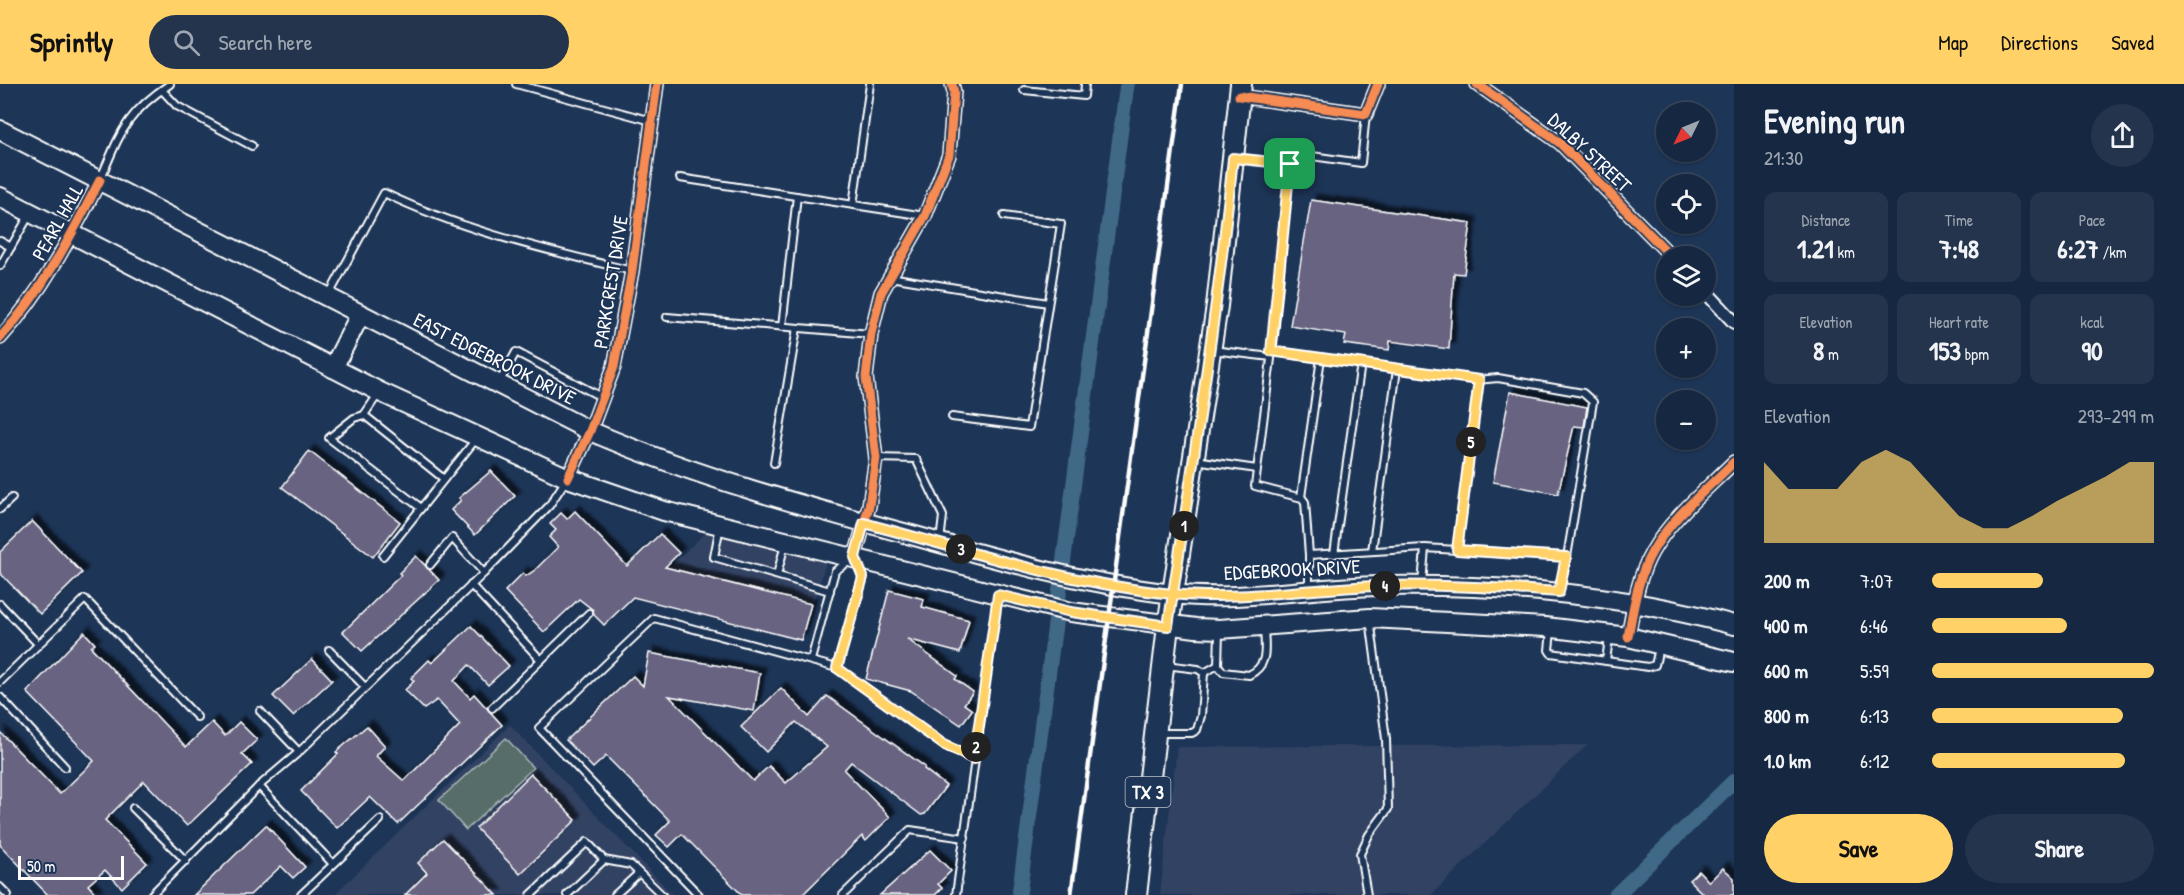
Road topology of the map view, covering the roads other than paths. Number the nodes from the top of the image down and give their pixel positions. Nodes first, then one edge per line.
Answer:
1 (170, 84) edge
2 (516, 84) edge
3 (657, 84) edge
4 (870, 84) edge
5 (952, 84) edge
6 (1085, 84) edge
7 (1378, 84) edge
8 (1477, 84) edge
9 (162, 90) junction
10 (1024, 90) dead end
11 (1240, 90) edge
12 (1366, 114) junction
13 (652, 121) junction
14 (0, 130) edge
15 (252, 146) dead end
16 (1233, 158) junction
17 (1290, 164) junction
18 (680, 178) dead end
19 (100, 180) junction
20 (797, 196) junction
21 (0, 197) edge
22 (853, 205) junction
23 (31, 213) junction
24 (925, 216) junction
25 (1004, 216) dead end
26 (72, 234) junction
27 (0, 241) edge
28 (1661, 246) edge
29 (11, 247) junction
30 (0, 266) edge
31 (632, 271) junction
32 (890, 277) junction
33 (327, 299) junction
34 (1048, 303) junction
35 (1716, 303) edge
36 (360, 315) junction
37 (667, 317) dead end
38 (1734, 322) edge
39 (782, 327) junction
40 (797, 328) junction
41 (1, 334) edge
42 (871, 334) junction
43 (1211, 350) junction
44 (1271, 354) junction
45 (1321, 358) junction
46 (1360, 363) junction
47 (333, 368) junction
48 (1397, 369) junction
49 (1479, 380) junction
50 (498, 384) junction
51 (380, 392) junction
52 (603, 398) junction
53 (364, 415) junction
54 (952, 417) dead end
55 (590, 431) junction
56 (478, 437) junction
57 (876, 458) junction
58 (1194, 460) junction
59 (1734, 462) edge
60 (774, 463) dead end
61 (1257, 469) junction
62 (568, 478) junction
63 (444, 479) junction
64 (1301, 497) junction
65 (12, 498) dead end
66 (421, 508) junction
67 (0, 509) edge
68 (864, 523) junction
69 (721, 525) junction
70 (786, 540) junction
71 (940, 543) junction
72 (1425, 548) junction
73 (1457, 550) junction
74 (1372, 551) junction
75 (1334, 554) junction
76 (1309, 555) junction
77 (383, 556) dead end
78 (855, 557) junction
79 (1566, 557) junction
80 (430, 565) dead end
81 (484, 573) junction
82 (777, 575) junction
83 (471, 585) junction
84 (1422, 588) junction
85 (830, 591) junction
86 (1309, 591) junction
87 (1559, 592) junction
88 (1173, 594) junction
89 (998, 595) junction
90 (1635, 601) junction
91 (0, 604) edge
92 (589, 613) dead end
93 (1370, 618) junction
94 (1419, 621) junction
95 (1734, 625) edge
96 (1168, 626) junction
97 (1264, 626) junction
98 (1551, 628) junction
99 (1219, 629) junction
100 (1609, 635) junction
101 (1628, 637) junction
102 (1660, 644) junction
103 (39, 645) junction
104 (329, 650) dead end
105 (541, 660) junction
106 (811, 660) junction
107 (1606, 661) junction
108 (1734, 662) edge
109 (1163, 665) junction
110 (1218, 665) junction
111 (837, 668) junction
112 (1204, 673) junction
113 (0, 682) edge
114 (365, 687) junction
115 (0, 697) edge
116 (492, 708) dead end
117 (260, 711) dead end
118 (197, 717) dead end
119 (1155, 733) junction
120 (298, 752) junction
121 (974, 759) junction
122 (65, 767) dead end
123 (259, 786) junction
124 (133, 808) dead end
125 (380, 820) dead end
126 (965, 838) junction
127 (604, 860) junction
128 (186, 861) junction
129 (333, 864) junction
130 (639, 873) junction
131 (0, 889) edge
132 (8, 895) edge
133 (151, 895) edge
134 (301, 895) edge
135 (531, 895) edge
136 (567, 895) edge
137 (615, 895) edge
138 (662, 895) edge
139 (699, 895) edge
140 (843, 895) edge
141 (956, 895) edge
142 (1136, 895) edge
143 (1367, 895) edge

1 - 9 lane
2 - 13 lane
3 - 13 street, PARKCREST DRIVE
4 - 22 lane
5 - 24 street
6 - 10 lane
7 - 12 street
8 - 28 street, DALBY STREET
9 - 15 lane
9 - 19 lane
11 - 12 street
11 - 16 main road, TX 3
12 - 17 lane
13 - 31 street, PARKCREST DRIVE
14 - 19 main road, EAST EDGEBROOK DRIVE
16 - 17 lane
16 - 43 main road, TX 3
17 - 44 lane
18 - 20 lane
19 - 26 street, PEARL HALL
19 - 33 main road, EAST EDGEBROOK DRIVE
20 - 22 lane
20 - 39 lane
21 - 23 main road
22 - 24 lane
23 - 26 main road
23 - 29 lane
24 - 32 street
25 - 34 lane
26 - 41 street, PEARL HALL
26 - 47 main road
27 - 29 lane
29 - 30 lane
31 - 33 lane
31 - 52 street, PARKCREST DRIVE
32 - 34 lane
32 - 42 street
33 - 36 main road, EAST EDGEBROOK DRIVE
34 - 54 lane
35 - 38 street
36 - 47 main road
36 - 50 main road, EAST EDGEBROOK DRIVE
37 - 39 lane
39 - 40 lane
40 - 42 lane
40 - 60 lane
42 - 57 street
43 - 44 lane
43 - 58 main road, TX 3
44 - 45 lane
44 - 61 lane
45 - 46 lane
45 - 64 lane
46 - 48 lane
46 - 75 lane
47 - 51 main road
48 - 49 lane
48 - 74 lane
49 - 73 lane
49 - 79 lane
50 - 52 lane
50 - 55 main road, EAST EDGEBROOK DRIVE
51 - 53 lane
51 - 56 main road
52 - 55 street, PARKCREST DRIVE
53 - 63 lane
53 - 66 lane
55 - 62 street, PARKCREST DRIVE
55 - 68 main road, EAST EDGEBROOK DRIVE
56 - 62 main road
56 - 63 lane
57 - 68 street
57 - 71 lane
58 - 61 lane
58 - 88 main road, TX 3
59 - 90 street
61 - 64 lane
62 - 69 main road
62 - 81 lane
63 - 66 lane
64 - 76 lane
65 - 67 lane
66 - 77 lane
68 - 71 main road, EAST EDGEBROOK DRIVE
68 - 78 street
69 - 70 main road
69 - 82 lane
70 - 78 main road
70 - 82 lane
71 - 88 main road, EAST EDGEBROOK DRIVE
72 - 73 lane
72 - 74 lane
72 - 84 lane
73 - 79 lane
74 - 75 lane
75 - 76 lane
76 - 86 lane
78 - 85 lane
78 - 89 main road
78 - 111 lane
79 - 87 lane
80 - 81 lane
81 - 83 lane
82 - 85 lane
83 - 105 lane
83 - 114 lane
84 - 86 main road, EDGEBROOK DRIVE
84 - 87 main road, EDGEBROOK DRIVE
84 - 94 main road
85 - 106 lane
86 - 88 main road, EDGEBROOK DRIVE
87 - 90 main road, EDGEBROOK DRIVE
88 - 96 main road, TX 3
89 - 96 main road
89 - 121 lane
90 - 95 main road, EDGEBROOK DRIVE
90 - 101 street
91 - 103 lane
92 - 105 lane
93 - 94 main road
93 - 97 main road
93 - 143 lane
94 - 98 main road
96 - 99 main road
96 - 109 main road, TX 3
97 - 99 main road
97 - 110 lane
98 - 100 main road
98 - 107 lane
99 - 110 lane
100 - 101 main road
100 - 107 lane
101 - 102 main road
102 - 107 lane
102 - 108 main road
103 - 113 lane
103 - 118 lane
104 - 114 lane
105 - 116 lane
106 - 111 lane
106 - 139 lane
109 - 112 lane
109 - 119 main road, TX 3
110 - 112 lane
111 - 121 lane
112 - 119 lane
114 - 120 lane
115 - 122 lane
117 - 120 lane
119 - 142 main road, TX 3
120 - 123 lane
121 - 126 lane
123 - 128 lane
123 - 129 lane
124 - 128 lane
125 - 129 lane
126 - 140 lane
126 - 141 lane
127 - 130 lane
127 - 135 lane
127 - 136 lane
128 - 133 lane
129 - 134 lane
130 - 137 lane
130 - 138 lane
131 - 132 lane

